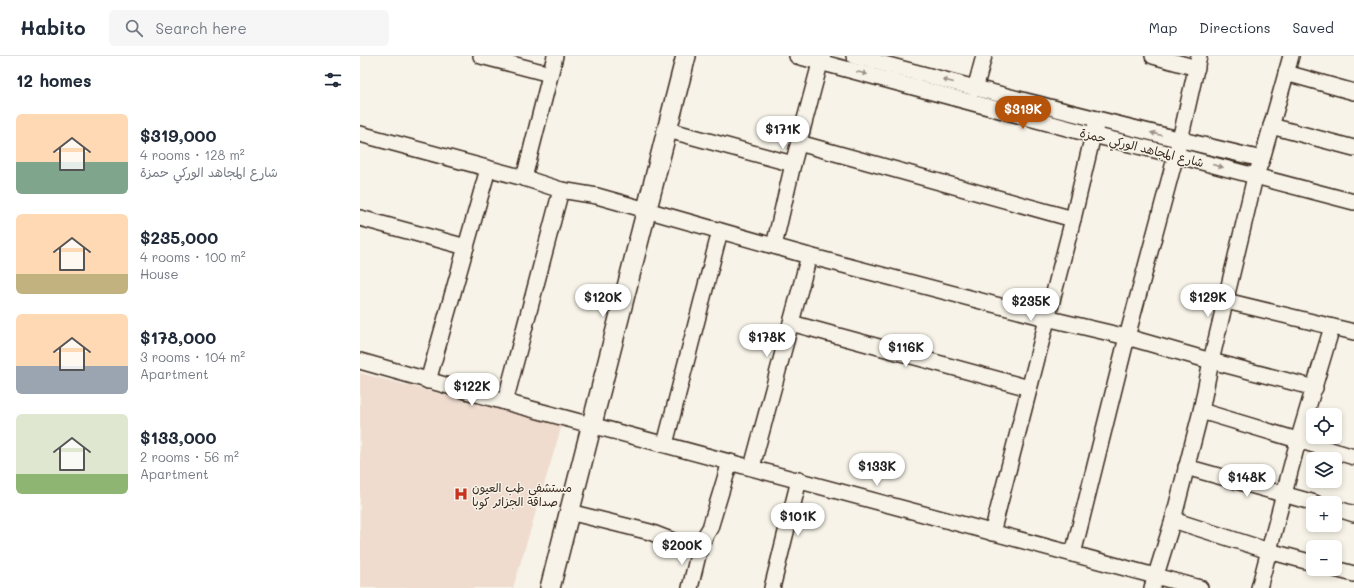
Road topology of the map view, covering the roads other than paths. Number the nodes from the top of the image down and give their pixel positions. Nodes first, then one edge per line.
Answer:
1 (481, 56) edge
2 (555, 56) edge
3 (686, 56) edge
4 (797, 56) edge
5 (854, 56) edge
6 (984, 56) edge
7 (1153, 56) edge
8 (1291, 56) edge
9 (821, 59) edge
10 (899, 62) edge
11 (1198, 62) edge
12 (1286, 73) junction
13 (550, 74) junction
14 (975, 89) junction
15 (1354, 92) edge
16 (1098, 119) junction
17 (1271, 126) junction
18 (668, 130) junction
19 (360, 134) edge
20 (1093, 135) junction
21 (1180, 140) junction
22 (799, 143) junction
23 (1354, 148) edge
24 (1176, 155) junction
25 (1262, 159) junction
26 (793, 164) junction
27 (488, 169) junction
28 (1255, 177) junction
29 (524, 178) junction
30 (561, 190) junction
31 (1354, 202) edge
32 (647, 210) junction
33 (360, 218) edge
34 (1073, 219) junction
35 (720, 231) junction
36 (774, 246) junction
37 (466, 247) junction
38 (809, 256) junction
39 (1226, 301) junction
40 (1046, 318) junction
41 (791, 323) junction
42 (1332, 327) junction
43 (1354, 332) edge
44 (1128, 337) junction
45 (360, 361) edge
46 (1211, 361) junction
47 (428, 381) junction
48 (1029, 388) junction
49 (1315, 388) junction
50 (505, 402) junction
51 (1201, 411) junction
52 (591, 425) junction
53 (1298, 441) junction
54 (665, 444) junction
55 (1354, 457) edge
56 (730, 462) junction
57 (1186, 466) junction
58 (752, 467) junction
59 (799, 480) junction
60 (1284, 495) junction
61 (1306, 501) edge
62 (1342, 510) edge
63 (570, 512) junction
64 (1354, 514) edge
65 (1173, 520) junction
66 (992, 533) junction
67 (699, 551) junction
68 (1269, 551) junction
69 (1073, 554) junction
70 (1306, 561) edge
71 (1342, 571) edge
72 (1354, 574) edge
73 (1154, 582) edge
74 (550, 588) edge
75 (690, 588) edge
76 (772, 588) edge
77 (1200, 588) edge
78 (1259, 588) edge

1 - 13 street
2 - 13 street
3 - 18 street
4 - 9 street, شارع المجاهد الوركي حمزة
5 - 10 street, شارع المجاهد الوركي حمزة
6 - 14 street
7 - 11 street
8 - 12 street
9 -> 20 street, شارع المجاهد الوركي حمزة
9 - 22 street
14 -> 10 street, شارع المجاهد الوركي حمزة
11 - 21 street
12 - 15 street
12 - 17 street
13 - 29 street
14 - 16 street, شارع المجاهد الوركي حمزة
16 - 20 street
21 -> 16 street, شارع المجاهد الوركي حمزة
17 - 23 street
17 - 25 street
18 - 26 street
18 - 32 street
19 - 27 street
20 - 24 street, شارع المجاهد الوركي حمزة
20 - 34 street
21 - 24 street
21 - 25 street, شارع المجاهد الوركي حمزة
22 - 26 street
22 - 34 street
24 -> 28 street, شارع المجاهد الوركي حمزة
24 - 44 street
25 - 28 street
26 - 36 street
27 - 29 street
27 - 37 street
28 - 31 street, شارع المجاهد الوركي حمزة
28 - 39 street
29 - 30 street
30 - 32 street
30 - 50 street
32 - 35 street
32 - 52 street
33 - 37 street
34 - 40 street
35 - 36 street
35 - 54 street
36 - 38 street
37 - 47 street
38 - 40 street
38 - 41 street
39 - 42 street
39 - 46 street
40 - 44 street
40 - 48 street
41 - 48 street
41 - 58 street
42 - 43 street
42 - 49 street
44 - 46 street
44 - 69 street
45 - 47 street
46 - 49 street
46 - 51 street
47 - 50 street
48 - 66 street
49 - 53 street
50 - 52 street
51 - 53 street
51 - 57 street
52 - 54 street
52 - 63 street
53 - 55 street
53 - 60 street
54 - 56 street
56 - 58 street
56 - 67 street
57 - 60 street
57 - 65 street
58 - 59 street
59 - 66 street
59 - 76 street
60 - 61 street
60 - 68 street
62 - 64 street
63 - 67 street
63 - 74 street
65 - 68 street
65 - 73 street
66 - 69 street
67 - 75 street
68 - 70 street
68 - 78 street
69 - 73 street
71 - 72 street
73 - 77 street

